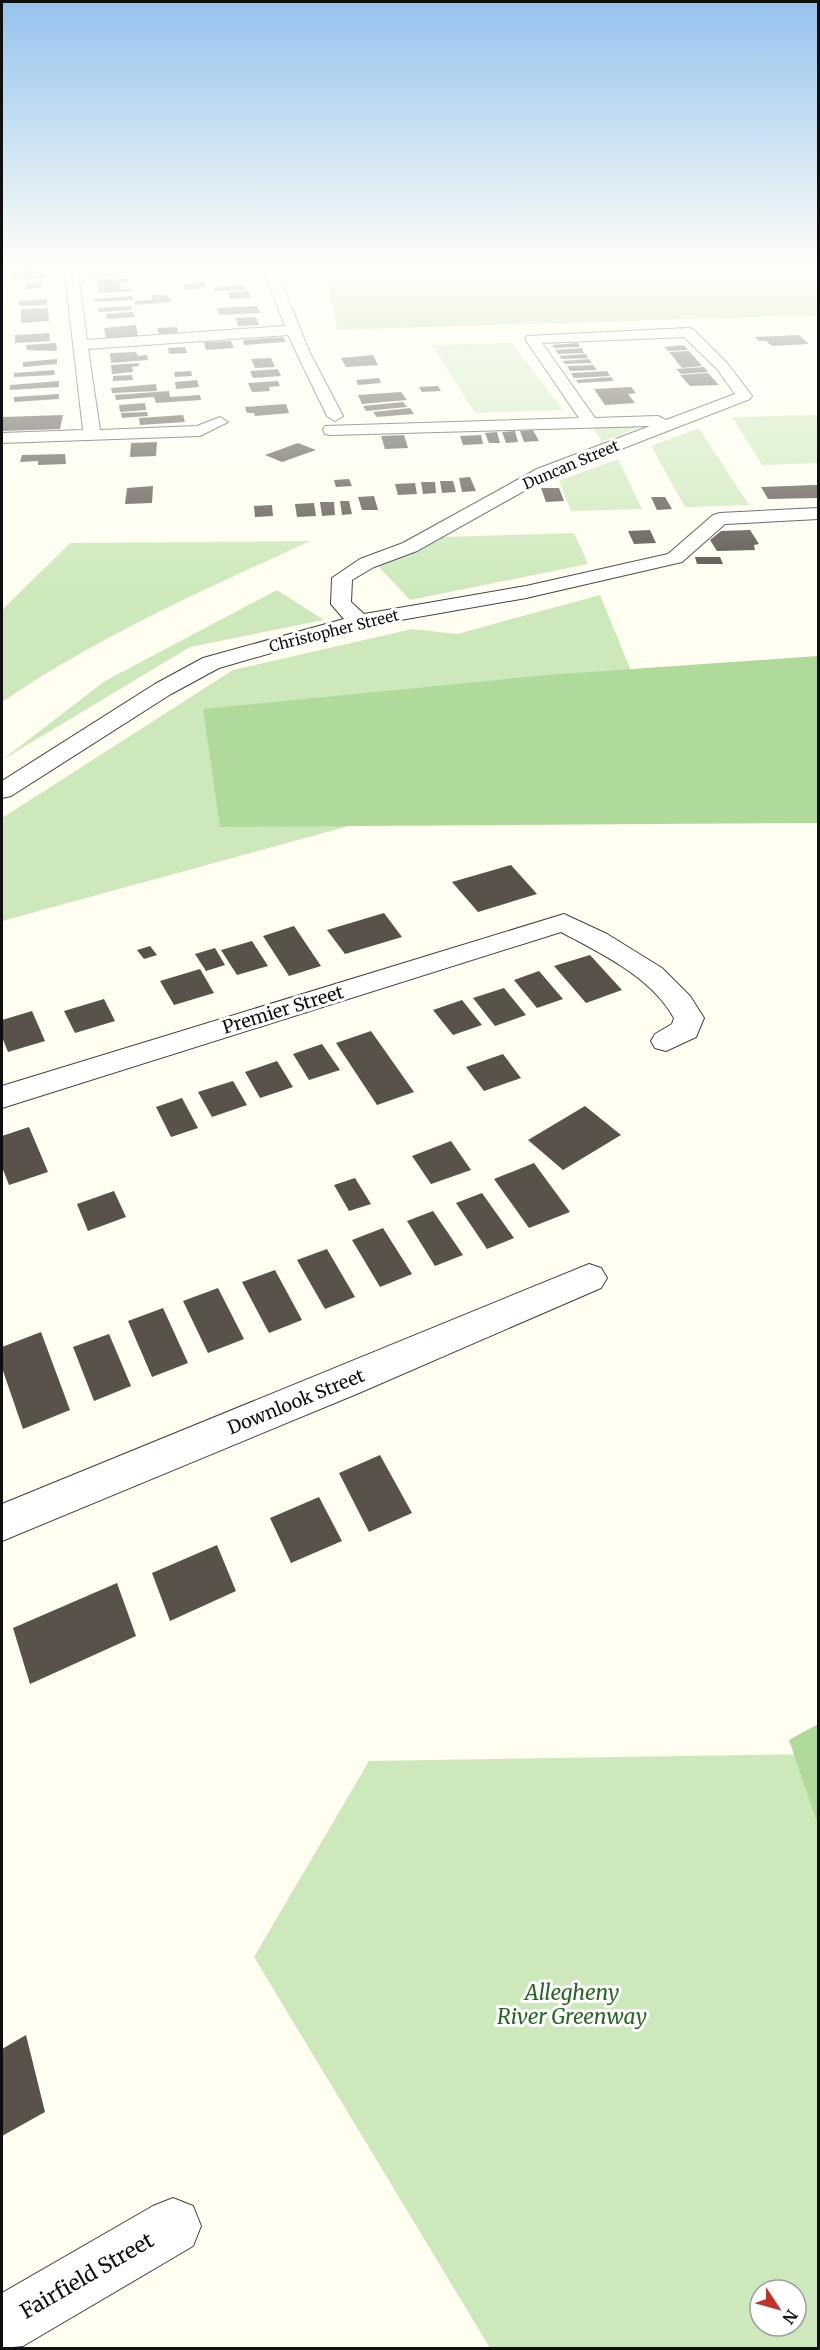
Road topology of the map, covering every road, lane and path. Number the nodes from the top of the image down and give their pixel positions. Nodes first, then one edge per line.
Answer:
1 (84, 376) edge
2 (313, 376) edge
3 (557, 376) edge
4 (729, 376) edge
5 (684, 420) junction
6 (220, 422) dead end
7 (590, 423) junction
8 (92, 435) junction
9 (2, 438) edge
10 (819, 514) edge
11 (359, 621) junction
12 (2, 791) edge
13 (666, 1041) dead end
14 (2, 1097) edge
15 (589, 1278) dead end
16 (2, 1523) edge
17 (173, 2226) dead end
18 (2, 2325) edge

1 - 8 street
2 - 7 street
3 - 7 street, Duncan Street
4 - 5 street, Duncan Street
5 - 7 street
5 - 11 street, Duncan Street
6 - 8 street
8 - 9 street
10 - 11 street, Christopher Street
11 - 12 street, Christopher Street
13 - 14 street, Premier Street
15 - 16 street, Downlook Street
17 - 18 street, Fairfield Street

